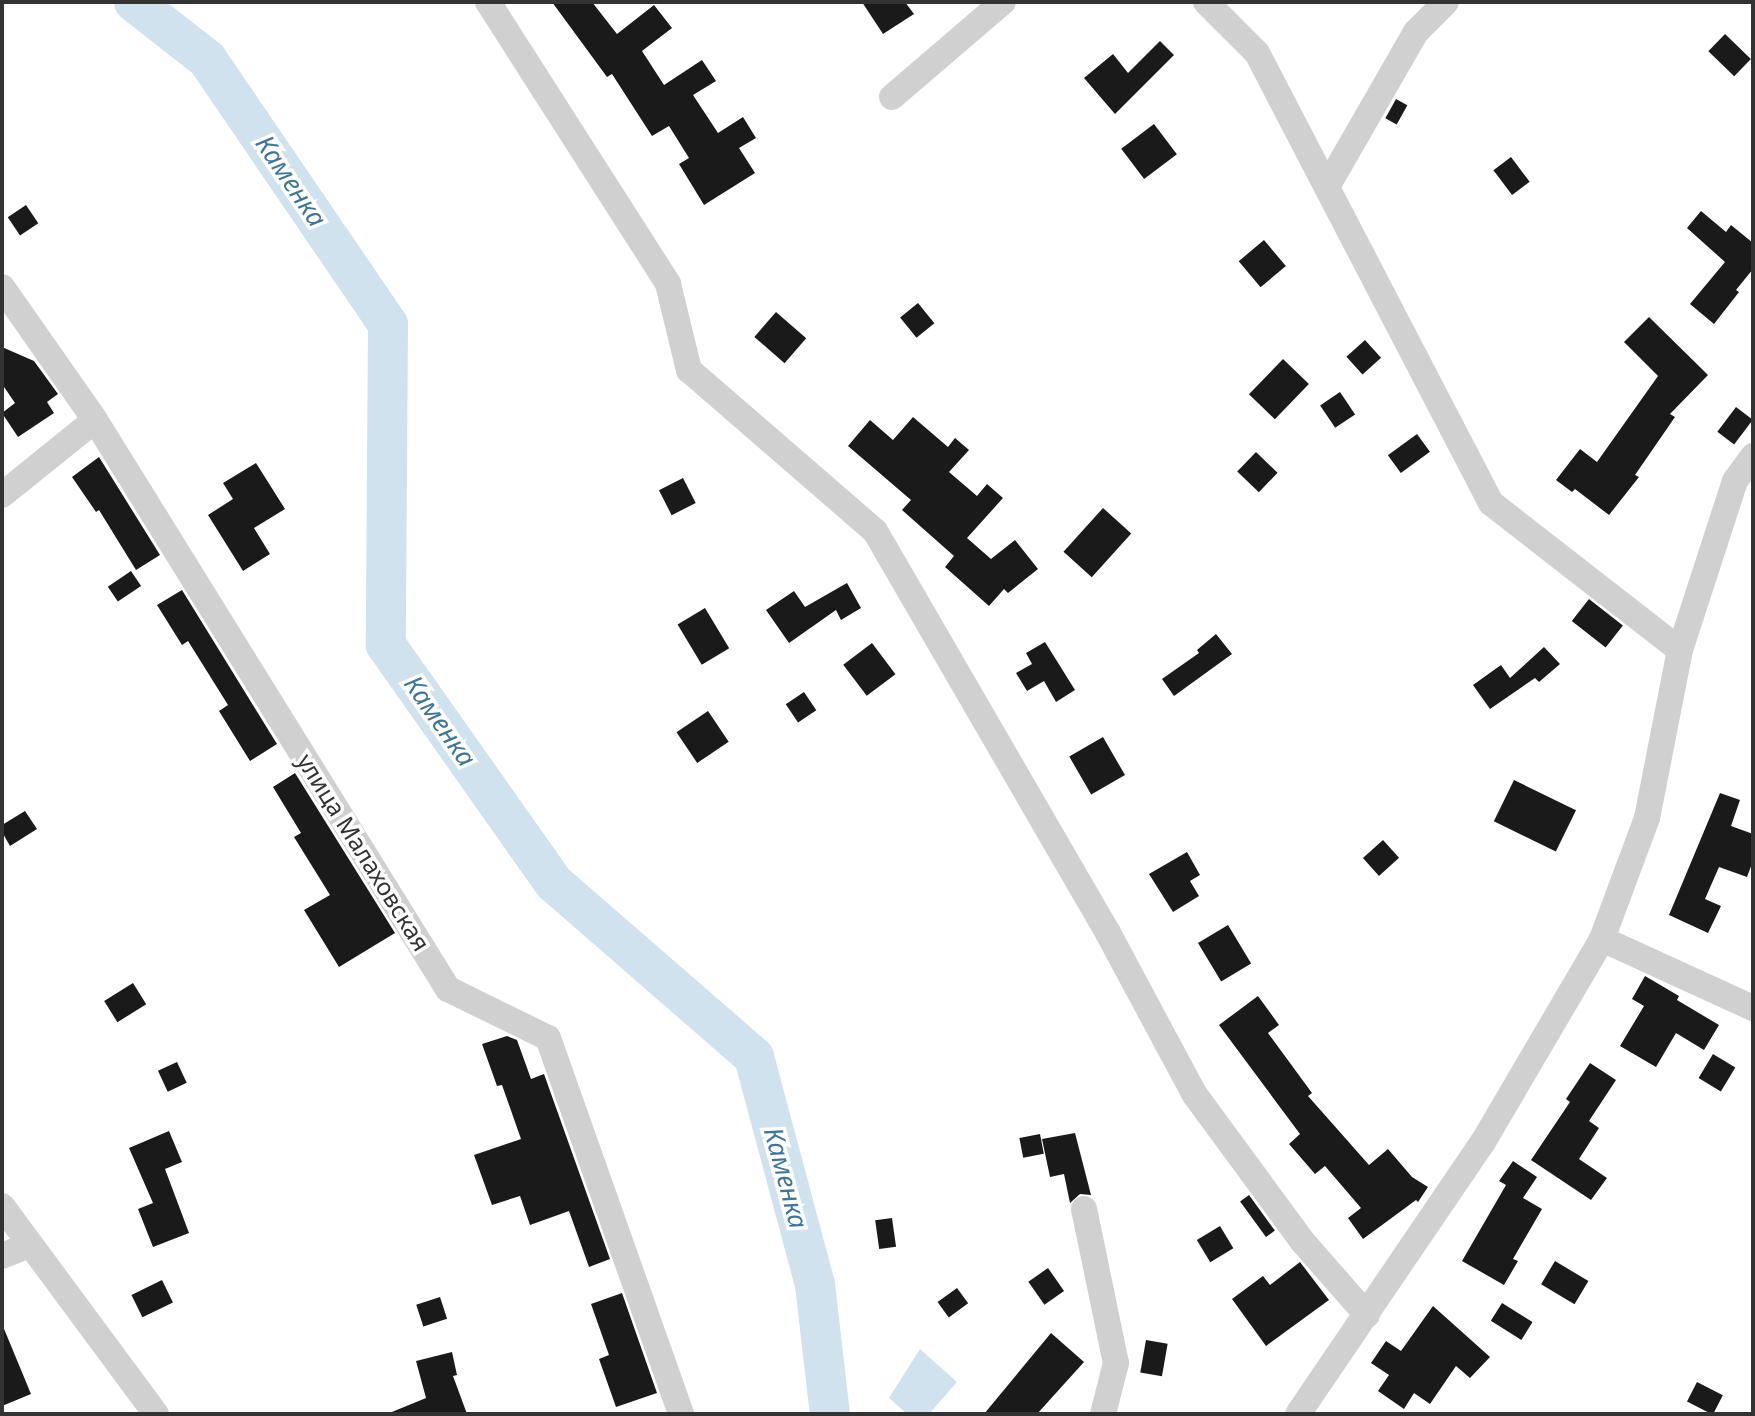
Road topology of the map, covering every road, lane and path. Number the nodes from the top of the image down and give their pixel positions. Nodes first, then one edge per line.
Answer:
1 (488, 2) edge
2 (1003, 2) edge
3 (1206, 2) edge
4 (1446, 2) edge
5 (892, 97) dead end
6 (1328, 185) junction
7 (2, 287) edge
8 (95, 420) junction
9 (1753, 456) edge
10 (2, 495) edge
11 (1680, 650) junction
12 (1602, 939) junction
13 (1753, 1008) edge
14 (2, 1206) edge
15 (1084, 1209) dead end
16 (29, 1245) junction
17 (2, 1256) edge
18 (1367, 1315) junction
19 (156, 1414) edge
20 (681, 1414) edge
21 (1103, 1414) edge
22 (1298, 1414) edge

1 - 18 street
2 - 5 street
3 - 6 street
4 - 6 street
6 - 11 street
7 - 8 street, улица Малаховская
8 - 10 street
8 - 20 street, улица Малаховская
9 - 11 street
11 - 12 street
12 - 13 street
12 - 18 street
14 - 16 street
15 - 21 street
16 - 17 street
16 - 19 street
18 - 22 street

